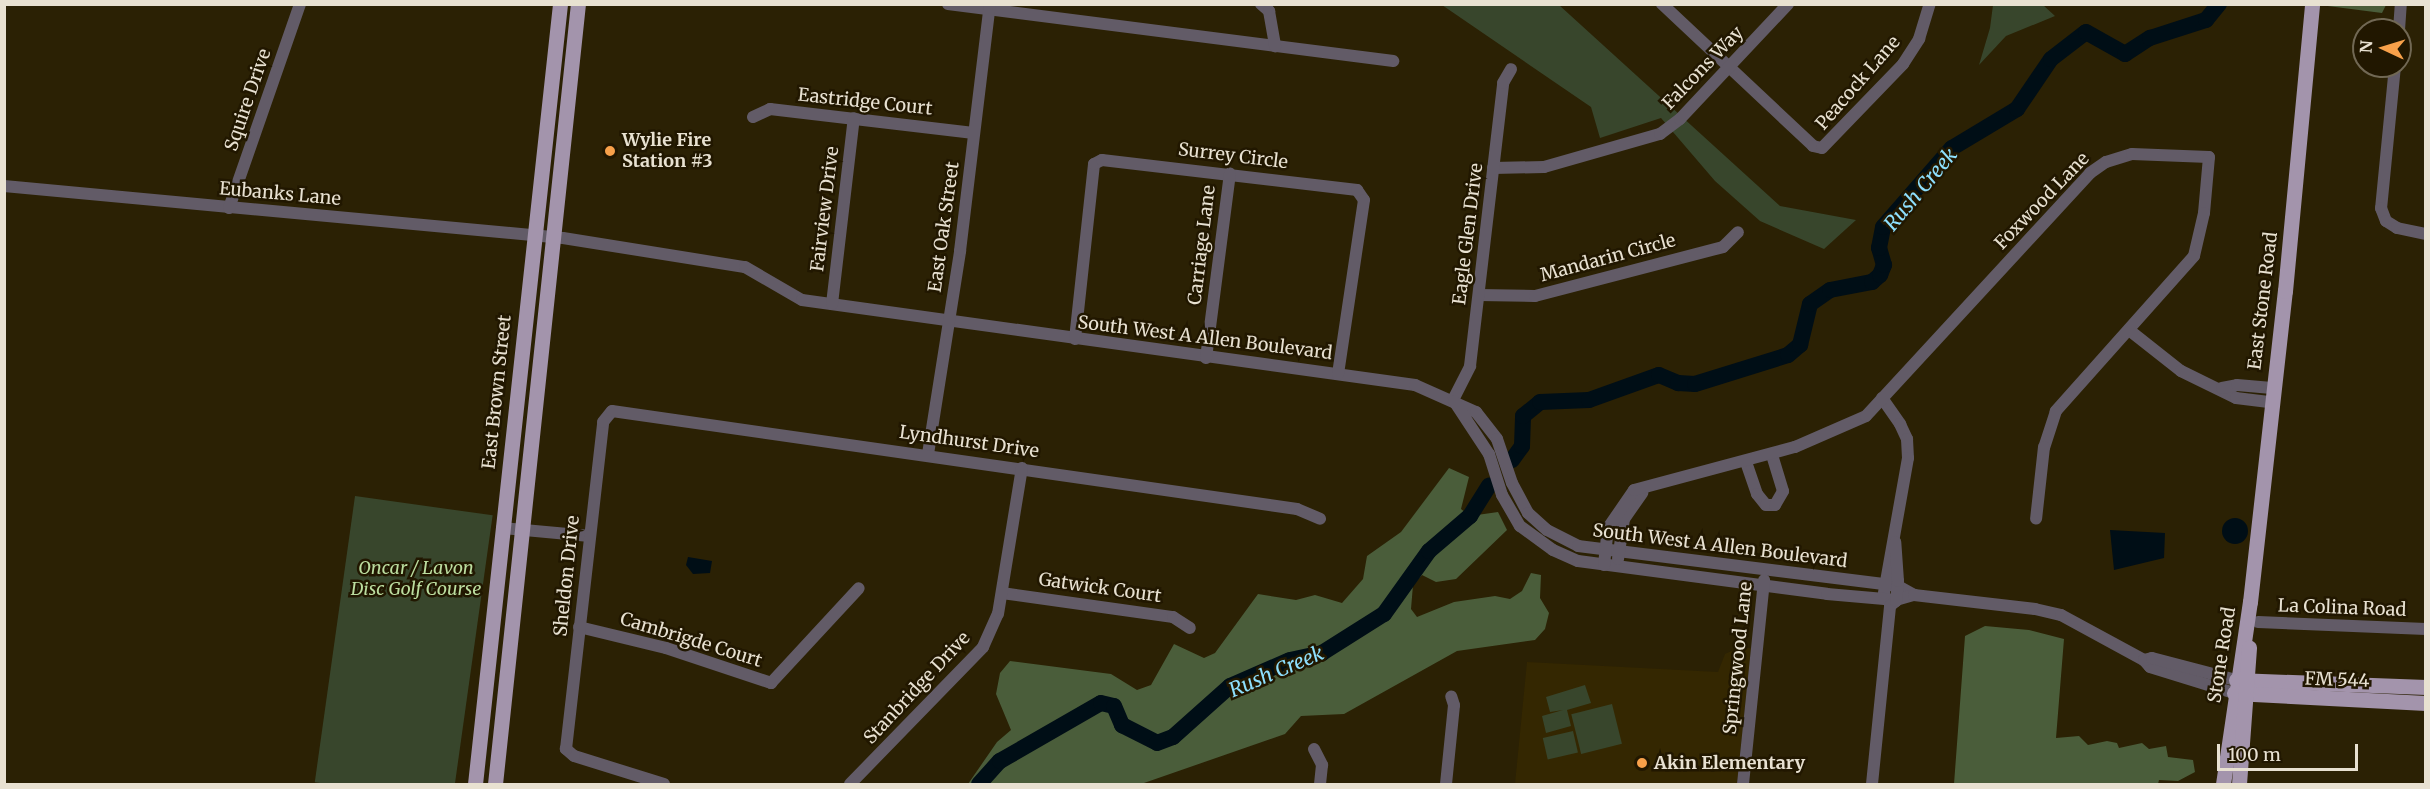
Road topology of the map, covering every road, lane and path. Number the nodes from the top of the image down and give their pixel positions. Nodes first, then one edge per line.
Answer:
1 (300, 4) edge
2 (560, 4) edge
3 (578, 4) edge
4 (948, 4) edge
5 (1261, 4) edge
6 (1662, 4) edge
7 (1788, 4) edge
8 (1930, 4) edge
9 (2312, 4) edge
10 (989, 8) edge
11 (1275, 46) junction
12 (1393, 61) dead end
13 (1730, 68) junction
14 (1511, 69) dead end
15 (2394, 78) edge
16 (753, 117) dead end
17 (854, 118) junction
18 (974, 133) junction
19 (1493, 168) junction
20 (1230, 174) junction
21 (4, 186) edge
22 (229, 208) junction
23 (1738, 232) dead end
24 (2426, 234) edge
25 (533, 235) junction
26 (553, 237) junction
27 (1479, 296) junction
28 (832, 304) junction
29 (949, 322) junction
30 (2128, 330) junction
31 (1075, 339) junction
32 (1206, 358) junction
33 (1338, 374) junction
34 (2272, 395) junction
35 (1882, 398) junction
36 (1453, 400) junction
37 (612, 411) joint
38 (928, 454) junction
39 (1772, 454) junction
40 (1746, 462) junction
41 (1022, 468) junction
42 (1646, 487) junction
43 (1320, 519) dead end
44 (2036, 519) dead end
45 (502, 528) junction
46 (522, 530) junction
47 (590, 536) junction
48 (1895, 542) junction
49 (1605, 550) junction
50 (1618, 552) junction
51 (1604, 565) junction
52 (1617, 566) junction
53 (1765, 571) junction
54 (1884, 585) junction
55 (1764, 586) junction
56 (1898, 586) junction
57 (859, 588) dead end
58 (1002, 593) junction
59 (1914, 595) junction
60 (1890, 602) junction
61 (2250, 602) joint
62 (2258, 622) dead end
63 (579, 627) junction
64 (1190, 628) dead end
65 (2426, 629) edge
66 (2242, 687) junction
67 (2426, 687) edge
68 (1451, 696) dead end
69 (2426, 703) edge
70 (1314, 748) dead end
71 (475, 784) edge
72 (495, 784) edge
73 (664, 784) edge
74 (850, 784) edge
75 (1320, 784) edge
76 (1446, 784) edge
77 (1743, 784) edge
78 (1872, 784) edge
79 (2223, 784) edge
80 (2239, 784) edge

1 - 22 street, Squire Drive
2 - 25 main road, East Brown Street
3 - 26 main road
4 - 10 street
5 - 11 street
6 - 13 street
7 - 13 street, Falcons Way
8 - 13 street, Peacock Lane
9 - 34 main road, East Stone Road
10 - 11 street
10 - 18 street, East Oak Street
11 - 12 street
13 - 19 street, Falcons Way
14 - 19 street, Eagle Glen Drive
15 - 24 street
16 - 17 street, Eastridge Court
17 - 18 street, Eastridge Court
17 - 28 street, Fairview Drive
18 - 29 street, East Oak Street
19 - 27 street, Eagle Glen Drive
20 - 31 street, Surrey Circle
20 - 32 street, Carriage Lane
20 - 33 street, Surrey Circle
21 - 22 street, Eubanks Lane
22 - 25 street, Eubanks Lane
23 - 27 street, Mandarin Circle
25 - 26 street, Eubanks Lane
25 - 45 main road, East Brown Street
26 - 28 street, Eubanks Lane
26 - 46 main road
27 - 36 street, Eagle Glen Drive
28 - 29 street, South West A Allen Boulevard
29 - 31 street, South West A Allen Boulevard
29 - 38 street, East Oak Street
30 - 34 street
30 - 35 street, Foxwood Lane
30 - 44 street, Foxwood Lane
31 - 32 street, South West A Allen Boulevard
32 - 33 street, South West A Allen Boulevard
33 - 36 street, South West A Allen Boulevard
34 - 61 main road, East Stone Road
35 - 39 street, Foxwood Lane
35 - 48 street
36 - 49 street, South West A Allen Boulevard
36 - 51 street, South West A Allen Boulevard
37 - 38 street, Lyndhurst Drive
37 - 47 street, Sheldon Drive
38 - 41 street, Lyndhurst Drive
39 - 40 street, Foxwood Lane
39 - 40 street
40 - 42 street, Foxwood Lane
41 - 43 street, Lyndhurst Drive
41 - 58 street, Stanbridge Drive
42 - 49 street
42 - 50 street
45 - 46 street
45 - 71 main road, East Brown Street
46 - 47 street
46 - 72 main road
47 - 63 street, Sheldon Drive
48 - 54 street
48 - 56 street
49 - 50 street, South West A Allen Boulevard
49 - 51 street
50 - 52 street
50 - 53 street, South West A Allen Boulevard
51 - 52 street, South West A Allen Boulevard
52 - 55 street, South West A Allen Boulevard
53 - 54 street, South West A Allen Boulevard
53 - 55 street, Springwood Lane
54 - 56 street, South West A Allen Boulevard
54 - 60 street
55 - 60 street, South West A Allen Boulevard
55 - 77 street, Springwood Lane
56 - 59 street, South West A Allen Boulevard
56 - 60 street
57 - 63 street, Cambrigde Court
58 - 64 street, Gatwick Court
58 - 74 street, Stanbridge Drive
59 - 60 street
59 - 66 street
60 - 78 street
61 - 66 main road, Stone Road
62 - 65 street, La Colina Road
63 - 73 street, Sheldon Drive
66 - 67 main road, FM 544
66 - 69 main road, FM 544
66 - 79 main road, Stone Road
66 - 80 main road, Stone Road
68 - 76 street
70 - 75 street

